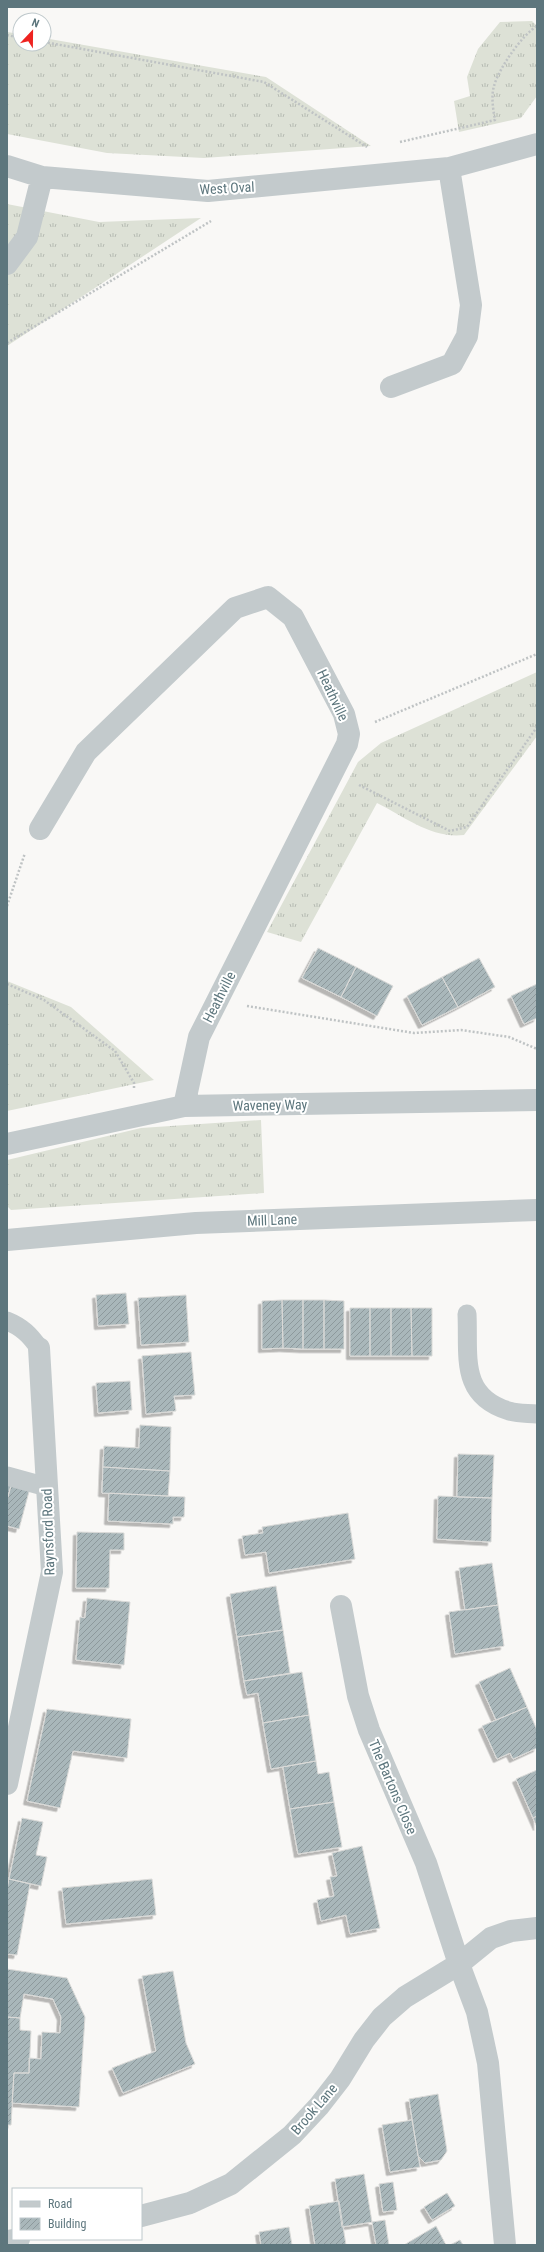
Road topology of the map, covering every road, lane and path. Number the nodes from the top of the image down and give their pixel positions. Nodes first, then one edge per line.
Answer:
1 (537, 26) edge
2 (52, 43) edge
3 (394, 143) dead end
4 (537, 144) edge
5 (7, 166) edge
6 (449, 168) junction
7 (371, 175) junction
8 (42, 177) junction
9 (216, 218) dead end
10 (7, 264) edge
11 (7, 343) edge
12 (390, 387) dead end
13 (537, 654) edge
14 (537, 727) edge
15 (349, 734) junction
16 (332, 772) junction
17 (40, 829) joint
18 (7, 906) edge
19 (7, 984) edge
20 (217, 1001) junction
21 (537, 1049) edge
22 (537, 1100) edge
23 (184, 1106) junction
24 (137, 1116) junction
25 (7, 1144) edge
26 (537, 1210) edge
27 (7, 1240) edge
28 (467, 1314) dead end
29 (7, 1321) edge
30 (39, 1348) joint
31 (537, 1414) edge
32 (7, 1476) edge
33 (47, 1487) junction
34 (341, 1606) dead end
35 (11, 1748) edge
36 (7, 1784) edge
37 (537, 1928) edge
38 (459, 1964) junction
39 (142, 2216) edge
40 (506, 2245) edge

1 - 3 path
2 - 7 path
4 - 6 street, West Oval
5 - 8 street, West Oval
6 - 7 street, West Oval
6 - 12 street
7 - 8 street, West Oval
8 - 10 street
9 - 11 path
13 - 15 path
14 - 16 path
15 - 16 street, Heathville
15 - 17 street, Heathville
16 - 20 street, Heathville
17 - 18 path
19 - 24 path
20 - 21 path
20 - 23 street, Heathville
22 - 23 street, Waveney Way
23 - 24 street, Waveney Way
24 - 25 street, Waveney Way
26 - 27 street, Mill Lane
28 - 31 lane
29 - 30 lane
30 - 33 street, Raynsford Road
32 - 33 lane
33 - 35 street, Raynsford Road
34 - 38 street, The Bartons Close
35 - 36 street, Raynsford Road
37 - 38 street, Brook Lane
38 - 39 street, Brook Lane
38 - 40 street

